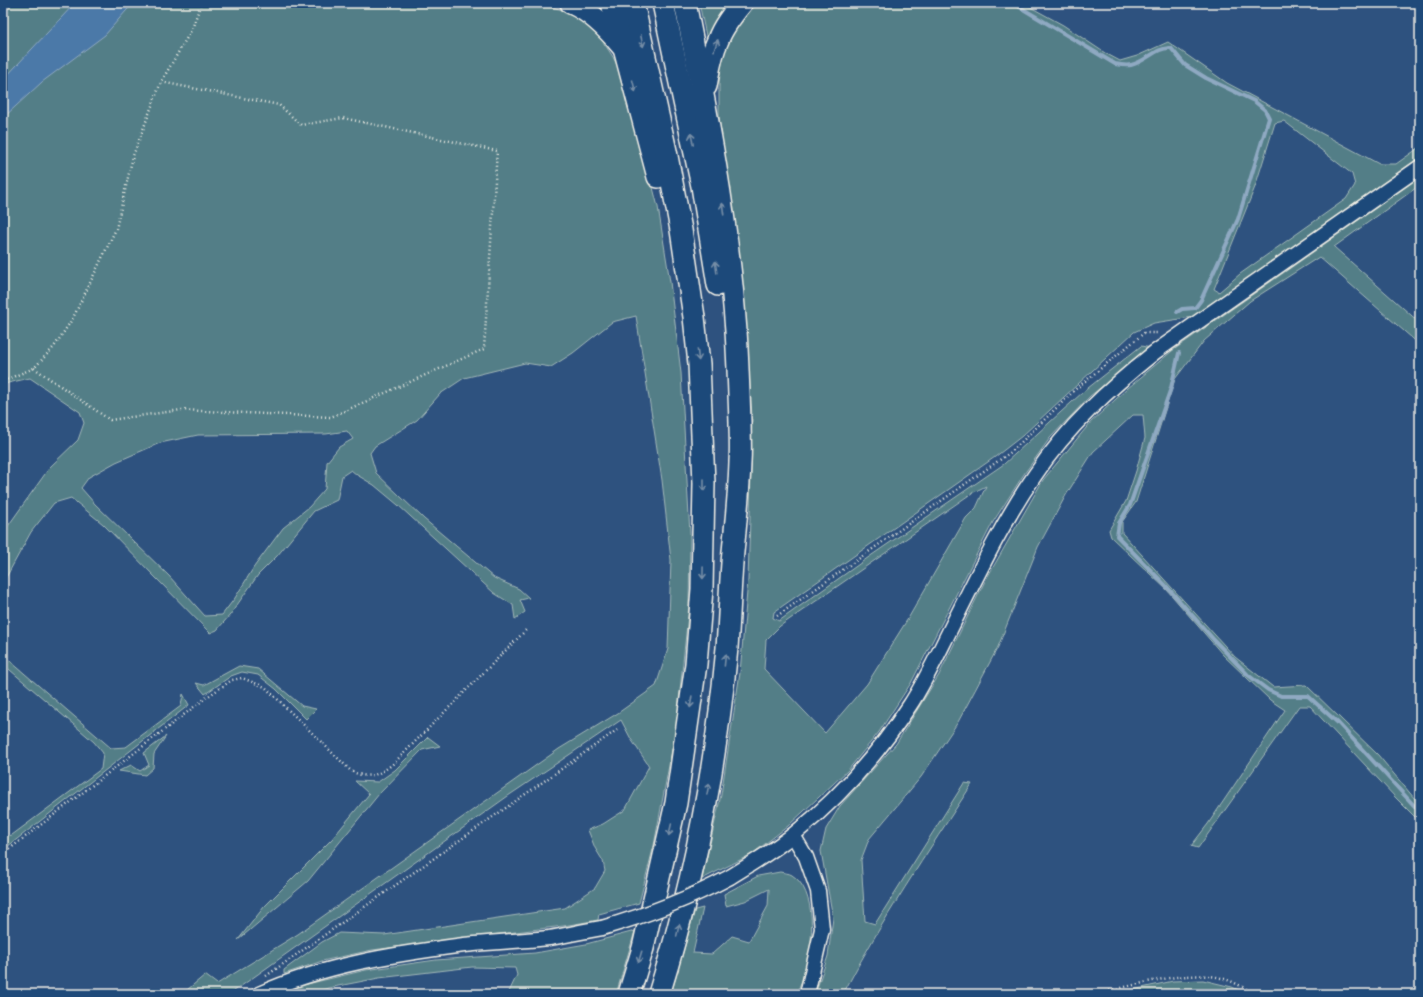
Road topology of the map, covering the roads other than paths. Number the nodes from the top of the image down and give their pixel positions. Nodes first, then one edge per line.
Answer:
1 (571, 3) edge
2 (612, 3) edge
3 (633, 3) edge
4 (663, 3) edge
5 (685, 3) edge
6 (742, 3) edge
7 (624, 48) junction
8 (704, 96) junction
9 (1420, 167) edge
10 (694, 317) junction
11 (733, 557) junction
12 (793, 835) junction
13 (259, 994) edge
14 (629, 994) edge
15 (659, 994) edge
16 (807, 994) edge

1 - 7 highway
2 - 7 highway
3 -> 10 highway
11 -> 4 highway
5 - 8 highway
8 -> 6 highway
7 -> 10 highway
11 -> 8 highway
9 - 12 street
10 -> 14 highway
15 -> 11 highway
12 - 13 street, bridge
12 - 16 street

